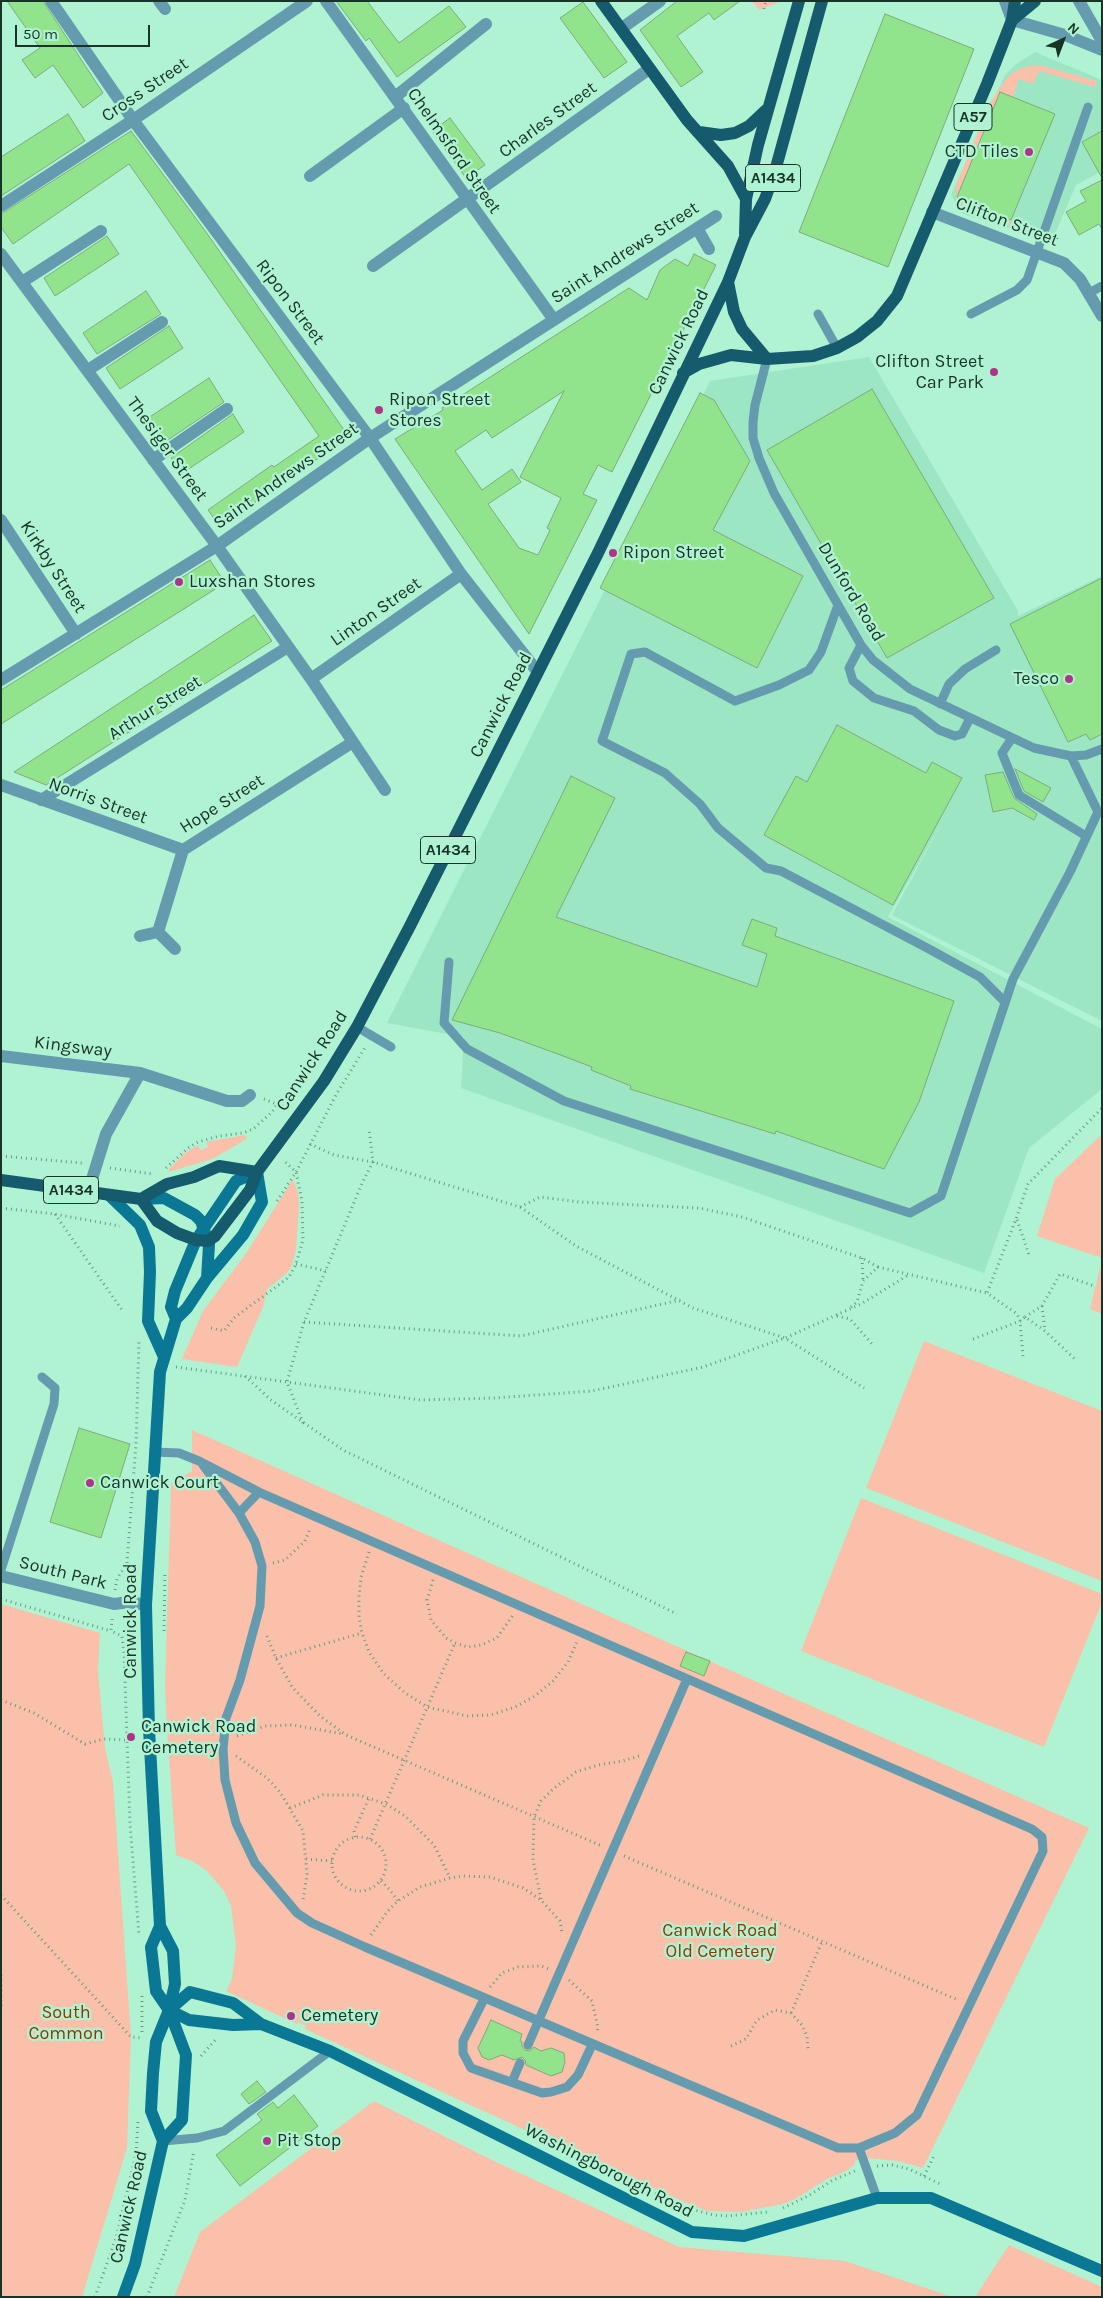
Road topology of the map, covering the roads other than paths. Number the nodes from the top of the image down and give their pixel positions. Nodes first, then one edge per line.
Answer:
1 (51, 1) edge
2 (307, 1) edge
3 (326, 1) edge
4 (601, 1) edge
5 (660, 1) edge
6 (799, 1) edge
7 (822, 1) edge
8 (1005, 1) edge
9 (1015, 1) edge
10 (1035, 1) edge
11 (1080, 1) edge
12 (1012, 20) junction
13 (486, 24) dead end
14 (622, 28) junction
15 (1102, 41) edge
16 (1102, 50) edge
17 (649, 69) junction
18 (395, 97) junction
19 (1088, 107) dead end
20 (404, 108) junction
21 (767, 108) junction
22 (133, 120) junction
23 (699, 132) junction
24 (310, 176) dead end
25 (746, 199) junction
26 (467, 200) junction
27 (1, 206) edge
28 (932, 212) junction
29 (716, 216) dead end
30 (697, 228) junction
31 (101, 231) dead end
32 (745, 237) junction
33 (709, 249) dead end
34 (1036, 252) junction
35 (1, 254) edge
36 (374, 266) dead end
37 (22, 282) junction
38 (728, 282) junction
39 (1102, 286) edge
40 (1089, 293) junction
41 (818, 314) dead end
42 (971, 314) dead end
43 (1102, 316) edge
44 (554, 320) junction
45 (162, 322) dead end
46 (837, 348) junction
47 (767, 359) junction
48 (88, 370) junction
49 (683, 373) junction
50 (227, 409) dead end
51 (370, 438) junction
52 (153, 460) junction
53 (1, 520) edge
54 (217, 546) junction
55 (461, 574) junction
56 (838, 605) junction
57 (76, 634) junction
58 (861, 645) junction
59 (288, 647) junction
60 (996, 650) dead end
61 (537, 671) junction
62 (311, 679) junction
63 (1, 680) edge
64 (940, 704) junction
65 (970, 718) junction
66 (1012, 738) junction
67 (353, 742) junction
68 (1102, 749) edge
69 (1071, 756) junction
70 (1, 785) edge
71 (385, 790) dead end
72 (40, 800) junction
73 (1086, 836) junction
74 (182, 850) junction
75 (158, 932) junction
76 (140, 936) dead end
77 (176, 949) dead end
78 (449, 962) dead end
79 (1005, 1002) junction
80 (357, 1027) junction
81 (391, 1046) dead end
82 (1, 1056) edge
83 (140, 1074) junction
84 (250, 1095) dead end
85 (256, 1172) junction
86 (1, 1180) edge
87 (88, 1192) junction
88 (109, 1195) junction
89 (141, 1199) junction
90 (204, 1228) junction
91 (202, 1240) junction
92 (207, 1278) junction
93 (176, 1319) junction
94 (164, 1357) junction
95 (42, 1376) dead end
96 (154, 1452) junction
97 (199, 1461) junction
98 (258, 1492) junction
99 (239, 1513) junction
100 (1, 1570) edge
101 (1, 1576) edge
102 (146, 1605) junction
103 (687, 1679) junction
104 (160, 1926) junction
105 (484, 1998) junction
106 (169, 2010) junction
107 (537, 2022) junction
108 (261, 2024) junction
109 (528, 2044) dead end
110 (592, 2045) junction
111 (330, 2051) junction
112 (520, 2063) dead end
113 (512, 2082) junction
114 (163, 2141) junction
115 (859, 2148) junction
116 (878, 2198) junction
117 (1102, 2270) edge
118 (123, 2297) edge

1 - 22 street, Ripon Street
2 - 22 street, Cross Street
3 - 18 street, Chelmsford Street
4 - 14 main road
5 - 14 street
6 - 21 main road, Canwick Road / A1434
7 - 32 main road, Canwick Road / A1434
8 - 12 street
9 - 12 main road, A57
10 - 12 main road, A57
11 - 15 street
12 - 16 street
12 - 28 main road, A57
13 - 18 street
14 - 17 main road
17 - 23 main road
17 - 26 street, Charles Street
18 - 20 street, Chelmsford Street
19 - 34 lane
20 - 24 street
20 - 26 street, Chelmsford Street
21 - 23 main road
21 - 25 main road, Canwick Road / A1434
22 - 27 street, Cross Street
22 - 51 street, Ripon Street
23 - 25 main road
25 - 32 main road, Canwick Road / A1434
26 - 36 street, Charles Street
26 - 44 street, Chelmsford Street
28 - 34 street, Clifton Street
28 - 46 main road, A57
29 - 30 street, Saint Andrews Street
30 - 33 street
30 - 44 street, Saint Andrews Street
31 - 37 street
32 - 38 main road, Canwick Road / A1434
34 - 40 street, Clifton Street
34 - 42 lane
35 - 37 street, Thesiger Street
37 - 48 street, Thesiger Street
38 - 47 main road
38 - 49 main road, Canwick Road / A1434
39 - 40 lane
40 - 43 street, Clifton Street
41 - 46 lane
44 - 51 street, Saint Andrews Street
45 - 48 street
46 - 47 main road, A57
47 - 49 main road, A57
47 - 56 lane, Dunford Road
48 - 52 street, Thesiger Street
49 - 61 main road, Canwick Road / A1434
50 - 52 street
51 - 54 street, Saint Andrews Street
51 - 55 street, Ripon Street
52 - 54 street, Thesiger Street
53 - 57 street, Kirkby Street
54 - 57 street, Saint Andrews Street
54 - 59 street, Thesiger Street
55 - 61 street, Ripon Street
55 - 62 street, Linton Street
56 - 58 lane, Dunford Road
56 - 79 lane
57 - 63 street, Saint Andrews Street
58 - 64 lane, Dunford Road
58 - 65 lane
59 - 62 street, Thesiger Street
59 - 72 street, Arthur Street
60 - 64 lane
61 - 80 main road, Canwick Road / A1434
62 - 67 street, Thesiger Street
64 - 65 lane, Dunford Road
65 - 66 lane, Dunford Road
66 - 69 lane, Dunford Road
66 - 73 lane
67 - 71 street, Thesiger Street
67 - 74 street, Hope Street
68 - 69 lane, Dunford Road
69 - 73 lane
70 - 72 street, Norris Street
72 - 74 street, Norris Street
73 - 79 lane
74 - 75 street, Hope Street
75 - 76 street
75 - 77 street
78 - 79 lane
80 - 81 lane
80 - 85 main road, Canwick Road / A1434
82 - 83 street, Kingsway
83 - 84 street, Kingsway
83 - 87 street
85 - 89 main road
85 - 90 main road, Canwick Road
85 - 91 main road, A1434
85 - 92 main road, Canwick Road
86 - 87 main road, A1434
87 - 88 main road, A1434
88 - 89 main road, A1434
88 - 94 main road
89 - 90 main road
89 - 91 main road
90 - 91 main road
91 - 92 main road
91 - 93 main road, Canwick Road
92 - 93 main road, Canwick Road
93 - 94 main road, Canwick Road
94 - 96 main road, Canwick Road
95 - 100 lane
96 - 97 lane
96 - 102 main road, Canwick Road
97 - 98 lane
97 - 99 lane
98 - 99 lane
98 - 103 lane
99 - 105 lane
101 - 102 street, South Park
102 - 104 main road, Canwick Road
103 - 107 lane
103 - 115 lane
104 - 106 main road, Canwick Road
104 - 106 main road, Canwick Road
105 - 107 lane
105 - 113 lane
106 - 108 main road, Washingborough Road
106 - 108 main road
106 - 114 main road, Canwick Road
106 - 114 main road
107 - 109 lane
107 - 110 lane
108 - 111 main road, Washingborough Road
110 - 113 lane
110 - 115 lane
111 - 114 lane
111 - 116 main road, Washingborough Road
112 - 113 lane
114 - 118 main road, Canwick Road
115 - 116 lane
116 - 117 main road, Washingborough Road

